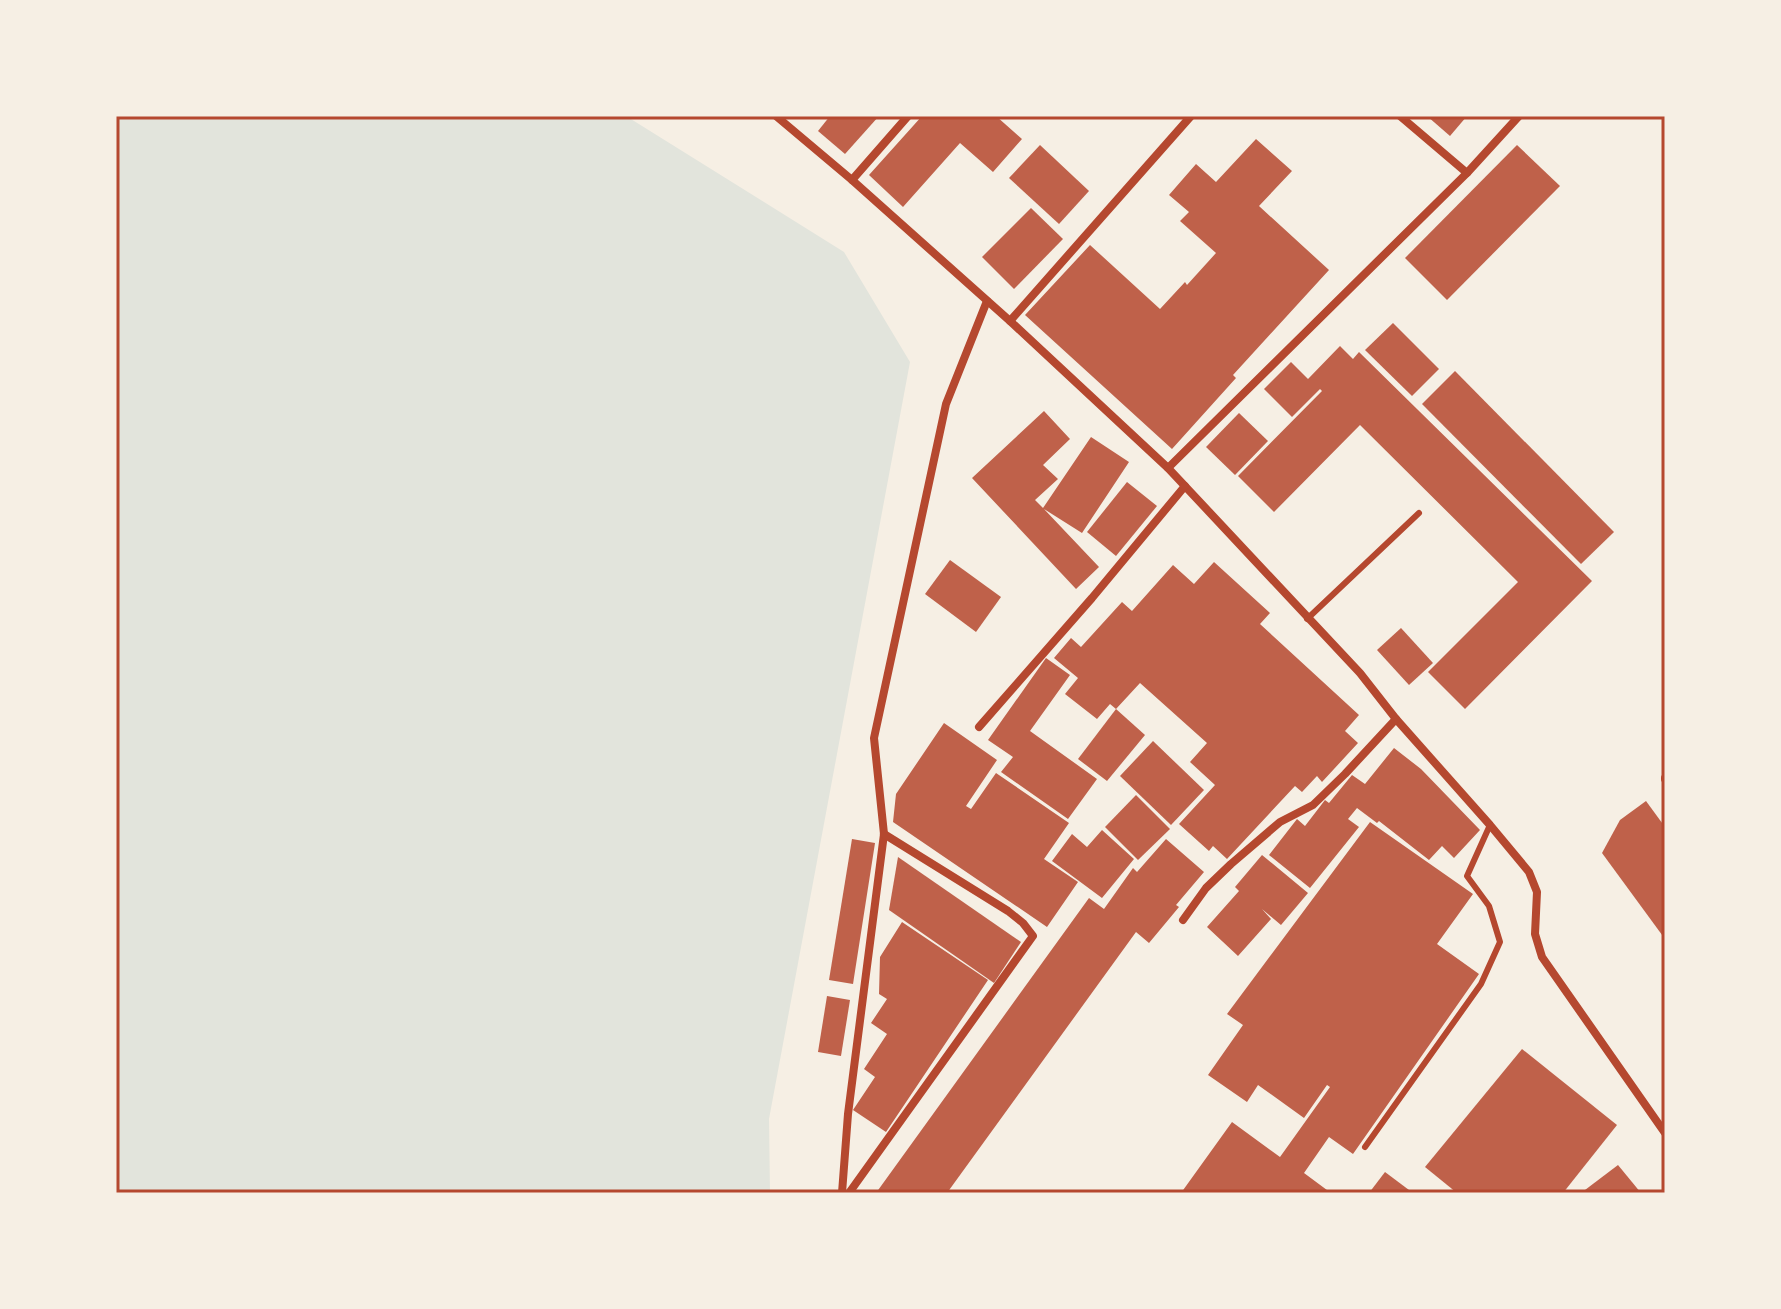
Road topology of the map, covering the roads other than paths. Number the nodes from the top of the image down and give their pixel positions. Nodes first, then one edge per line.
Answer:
1 (776, 116) edge
2 (908, 116) edge
3 (1191, 116) edge
4 (1400, 116) edge
5 (1519, 116) edge
6 (1467, 173) junction
7 (852, 180) junction
8 (987, 301) junction
9 (1010, 321) junction
10 (1168, 468) junction
11 (1185, 486) junction
12 (1419, 513) dead end
13 (1307, 619) junction
14 (1396, 719) junction
15 (979, 727) dead end
16 (1490, 825) junction
17 (884, 834) junction
18 (1183, 920) dead end
19 (1665, 1133) edge
20 (1365, 1147) dead end
21 (842, 1193) edge
22 (849, 1193) edge

1 - 7 street
2 - 7 street
3 - 9 street
4 - 6 street
5 - 6 street
6 - 10 street
7 - 8 street
8 - 9 street
8 - 17 street
9 - 10 street
10 - 11 street
11 - 13 street
11 - 15 street
12 - 13 lane
13 - 14 street
14 - 16 street
14 - 18 street
16 - 19 street
16 - 20 lane
17 - 21 street
17 - 22 street

